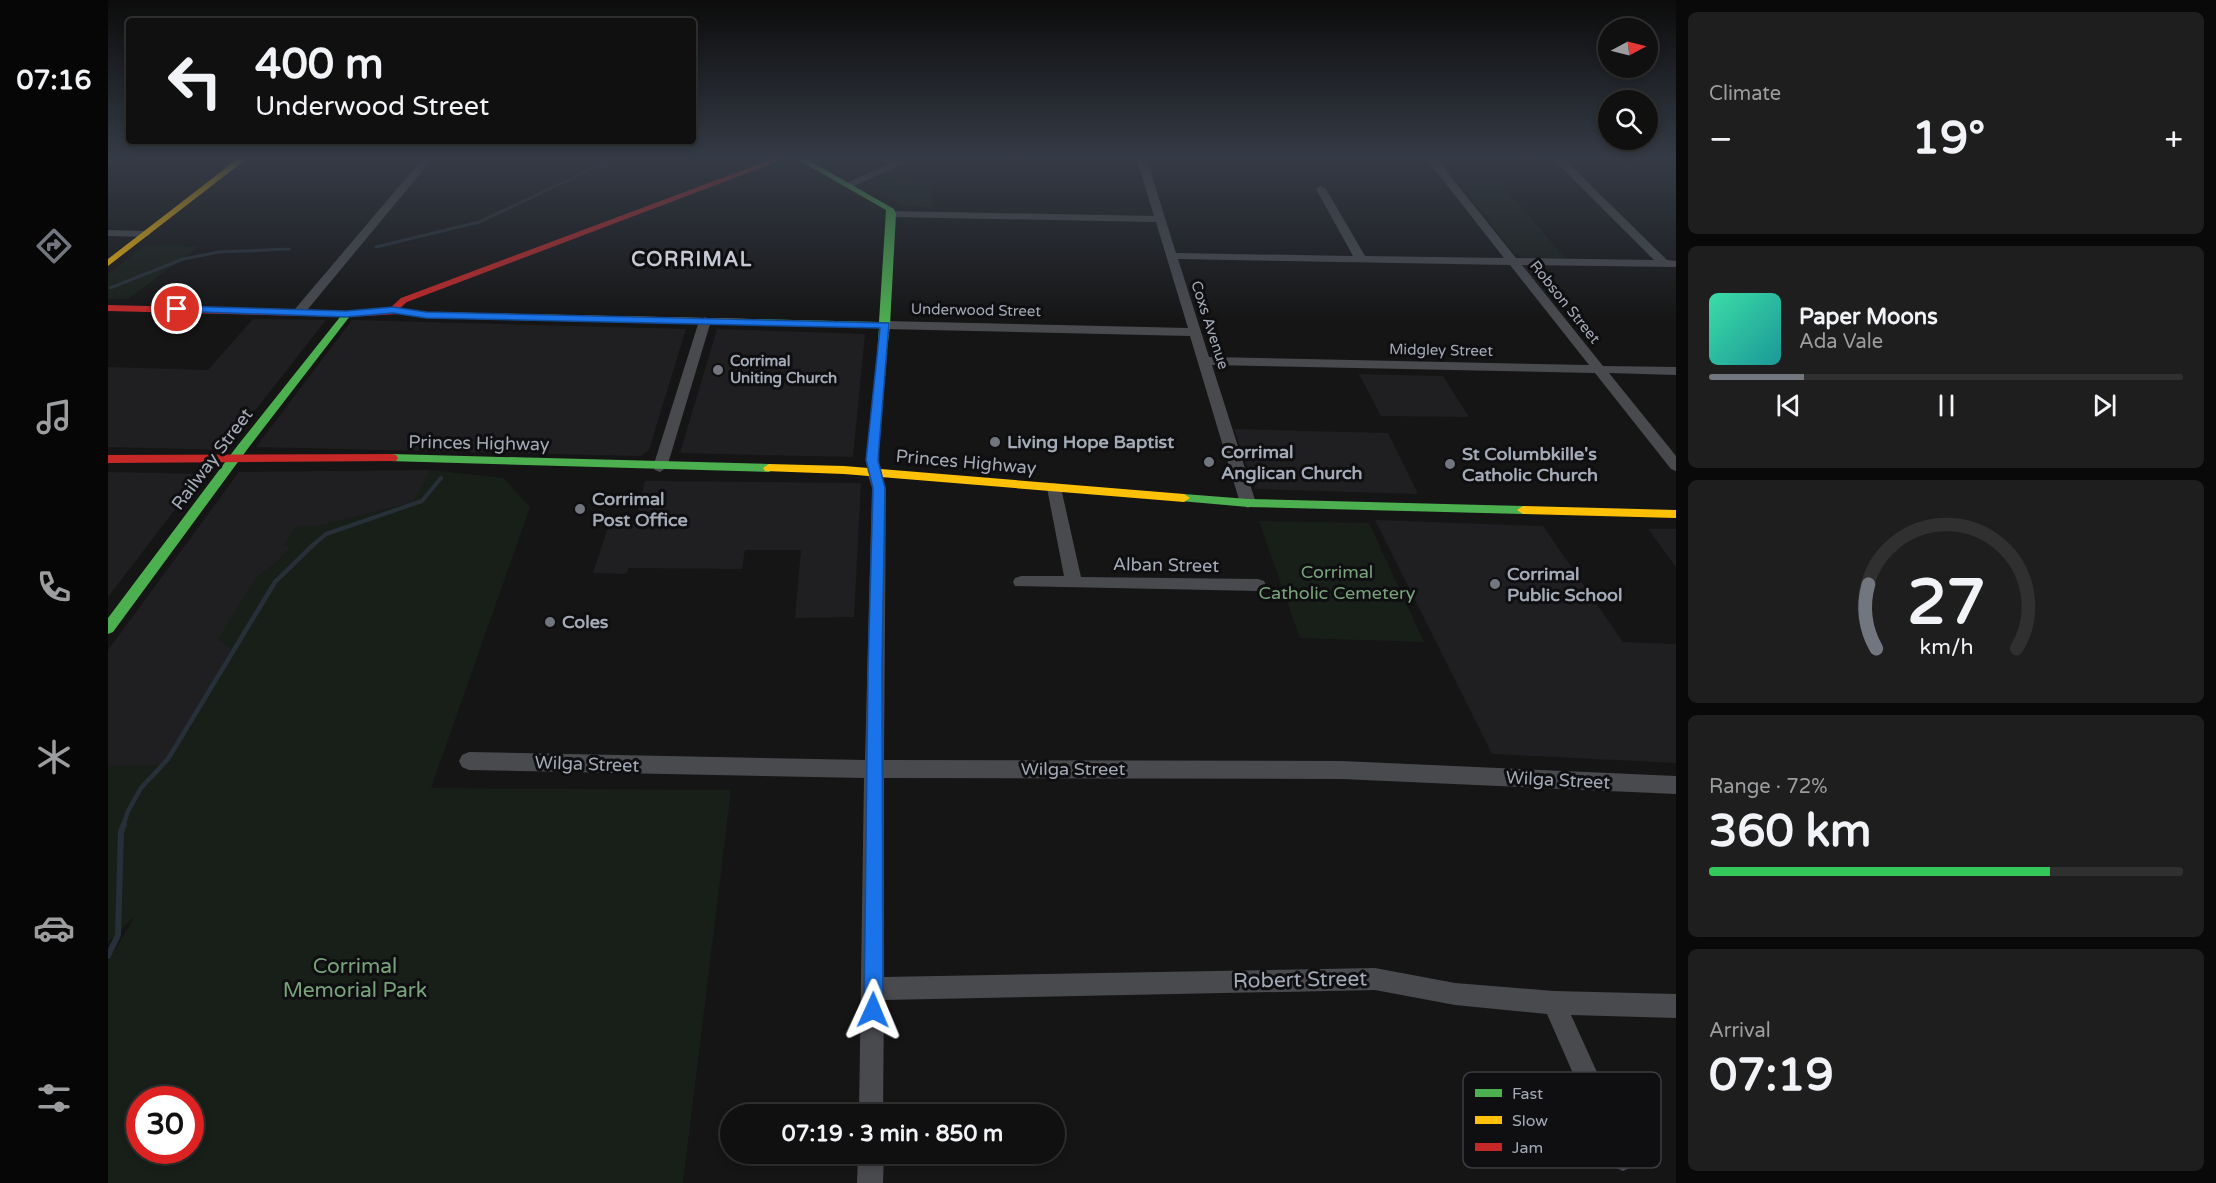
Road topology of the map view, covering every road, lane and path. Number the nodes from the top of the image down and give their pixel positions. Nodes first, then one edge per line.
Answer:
1 (174, 212) edge
2 (383, 212) edge
3 (639, 212) edge
4 (1157, 212) edge
5 (1335, 212) edge
6 (1473, 212) edge
7 (1611, 212) edge
8 (892, 214) joint
9 (1159, 219) junction
10 (108, 233) edge
11 (146, 234) junction
12 (1170, 256) junction
13 (1362, 259) junction
14 (1511, 262) junction
15 (108, 263) edge
16 (1662, 263) junction
17 (1676, 264) edge
18 (108, 308) edge
19 (393, 310) junction
20 (299, 312) junction
21 (346, 314) junction
22 (705, 321) junction
23 (885, 325) junction
24 (1195, 332) junction
25 (1205, 361) junction
26 (1598, 369) junction
27 (1676, 371) edge
28 (108, 459) edge
29 (232, 460) junction
30 (660, 466) junction
31 (1676, 466) edge
32 (874, 472) junction
33 (1054, 488) junction
34 (1248, 503) junction
35 (1676, 514) edge
36 (1021, 582) dead end
37 (1074, 583) junction
38 (1258, 585) dead end
39 (108, 628) edge
40 (469, 761) dead end
41 (875, 769) junction
42 (1676, 785) edge
43 (874, 989) junction
44 (1554, 1003) junction
45 (1676, 1006) edge
46 (1585, 1072) edge
47 (871, 1104) edge
48 (871, 1164) edge
49 (870, 1183) edge

1 - 11 street
2 - 20 street
3 - 19 street
4 - 9 street, Coxs Avenue
5 - 13 street
6 - 14 street, Robson Street
7 - 16 street
8 - 9 street
8 - 23 street
9 - 12 street, Coxs Avenue
10 - 11 street
11 - 15 street
12 - 13 street
12 - 24 street, Coxs Avenue
13 - 14 street
14 - 16 street
14 - 26 street, Robson Street
16 - 17 street
18 - 20 street, Underwood Street
19 - 21 street, Underwood Street
19 - 22 street, Underwood Street
20 - 21 street, Underwood Street
21 - 29 street, Railway Street
22 - 23 street, Underwood Street
22 - 30 street
23 - 24 street, Underwood Street
23 - 32 street
24 - 25 street, Coxs Avenue
25 - 26 street, Midgley Street
25 - 34 street, Coxs Avenue
26 - 27 street, Midgley Street
26 - 31 street, Robson Street
28 - 29 street, Princes Highway
29 - 30 street, Princes Highway
29 - 39 street, Railway Street
30 - 32 street, Princes Highway
32 - 33 street, Princes Highway
32 - 41 street
33 - 34 street, Princes Highway
33 - 37 street
34 - 35 street, Princes Highway
36 - 37 street, Alban Street
37 - 38 street, Alban Street
40 - 41 street, Wilga Street
41 - 42 street, Wilga Street
41 - 43 street
43 - 44 street, Robert Street
43 - 47 street
44 - 45 street, Robert Street
44 - 46 street
48 - 49 street

